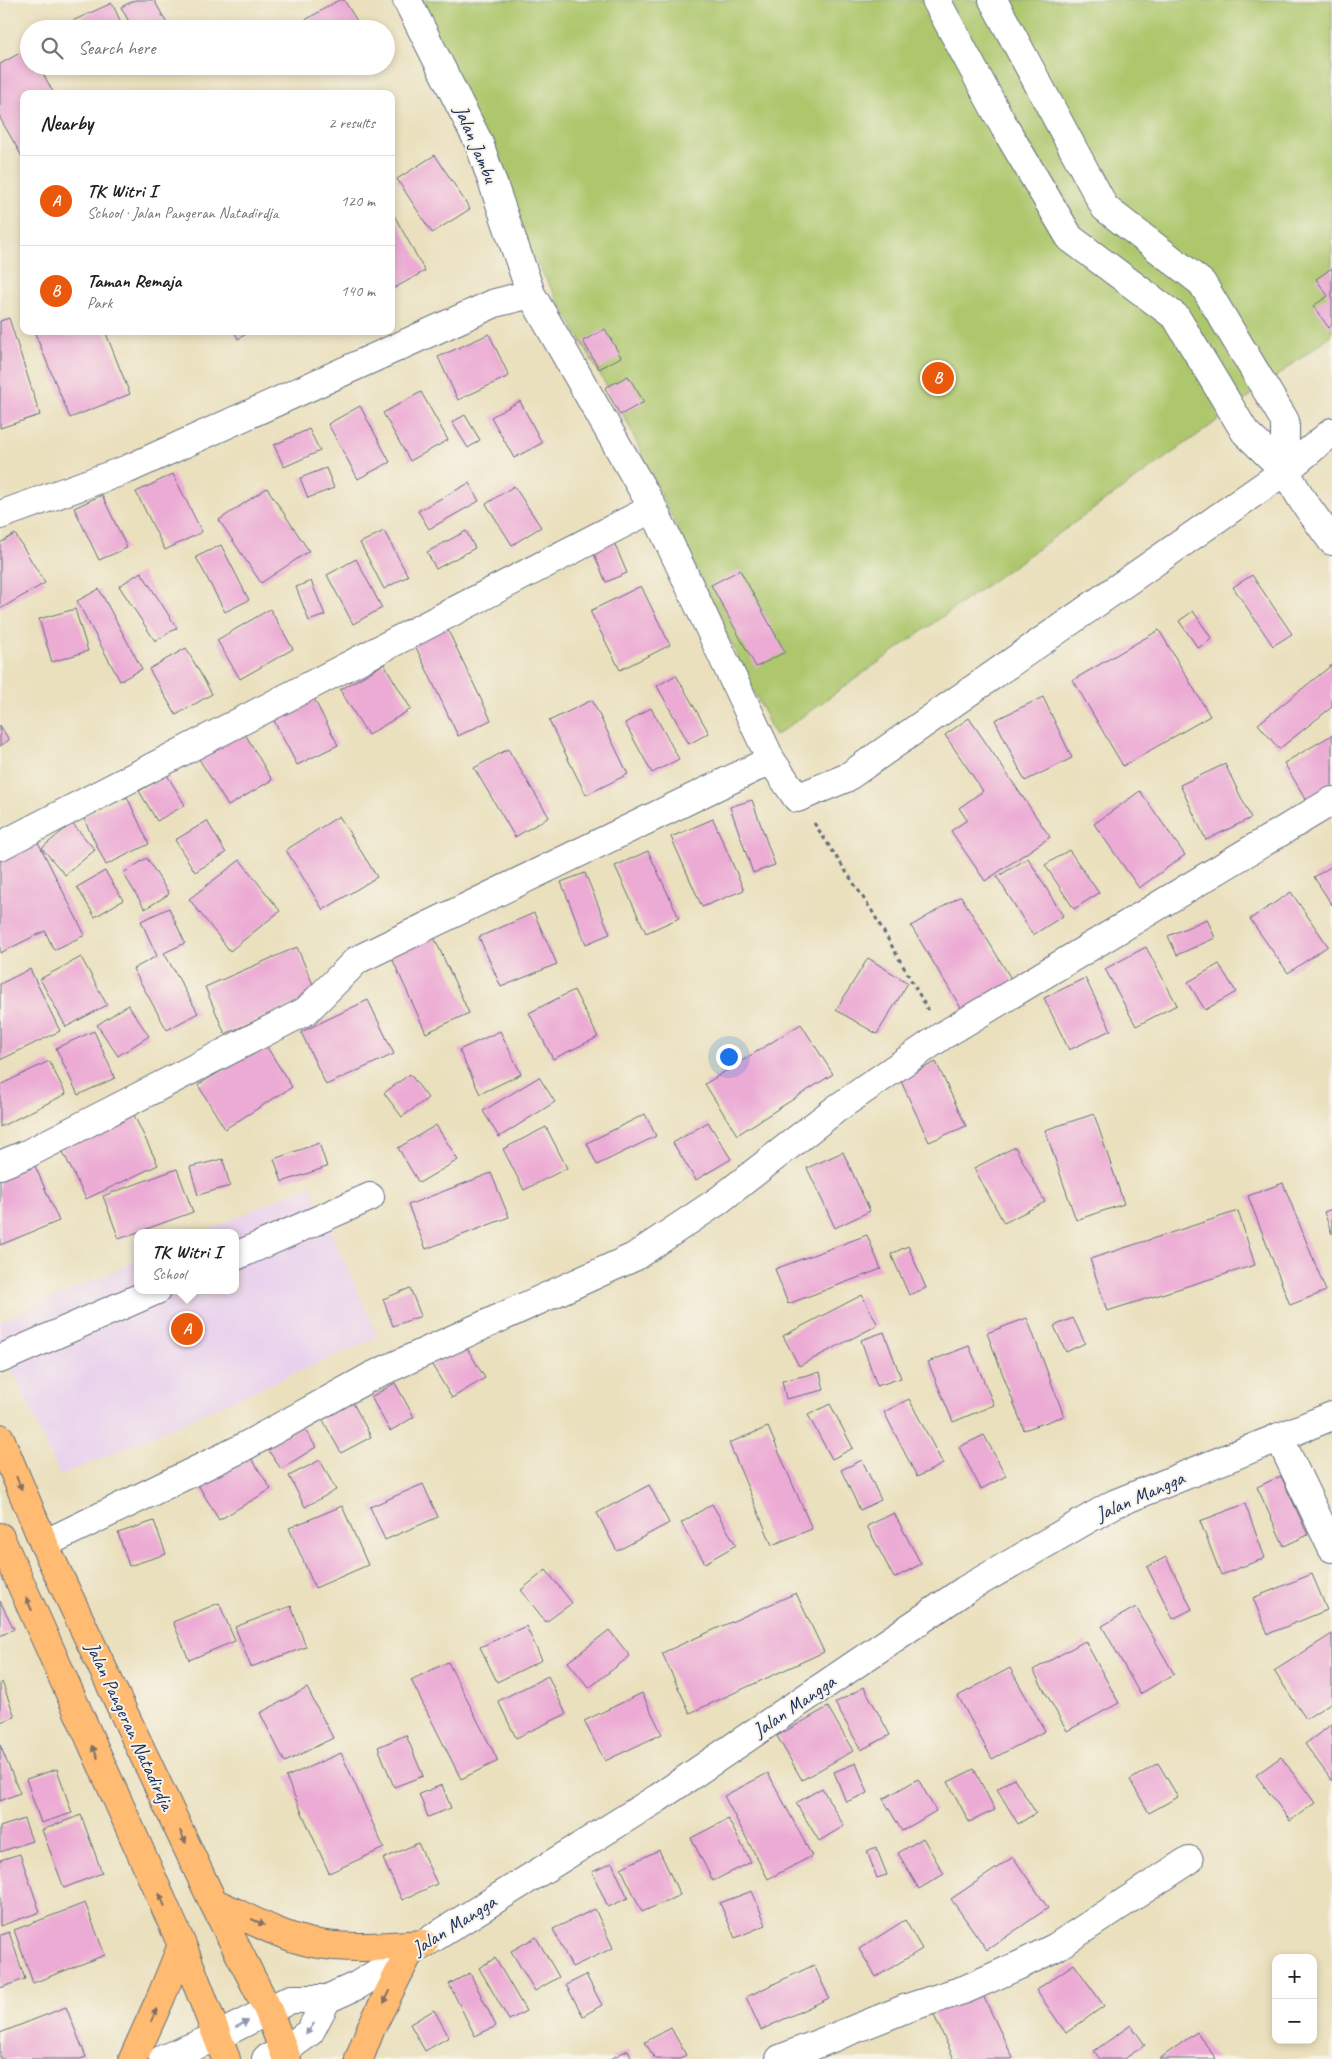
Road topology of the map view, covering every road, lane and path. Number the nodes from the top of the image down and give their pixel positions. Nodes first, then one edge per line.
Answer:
1 (407, 0) edge
2 (936, 0) edge
3 (993, 0) edge
4 (531, 294) junction
5 (1332, 432) edge
6 (1285, 471) junction
7 (653, 508) junction
8 (0, 515) edge
9 (1332, 541) edge
10 (771, 760) junction
11 (797, 798) junction
12 (1332, 801) edge
13 (0, 846) edge
14 (942, 1036) junction
15 (0, 1164) edge
16 (370, 1197) dead end
17 (239, 1255) edge
18 (149, 1294) edge
19 (0, 1359) edge
20 (1332, 1416) edge
21 (1279, 1437) junction
22 (0, 1438) edge
23 (0, 1537) edge
24 (44, 1544) junction
25 (1332, 1548) edge
26 (1189, 1860) dead end
27 (214, 1902) junction
28 (182, 1945) junction
29 (416, 1949) junction
30 (327, 1999) junction
31 (268, 2010) junction
32 (221, 2048) edge
33 (279, 2056) edge
34 (133, 2059) edge
35 (163, 2059) edge
36 (360, 2059) edge
37 (780, 2059) edge

1 - 4 street, Jalan Jambu
2 - 6 street
3 - 6 street
4 - 7 street, Jalan Jambu
4 - 8 street
5 - 6 street
6 - 9 street
6 - 11 street
7 - 10 street, Jalan Jambu
7 - 13 street
10 - 11 street, Jalan Jambu
10 - 15 street
11 - 14 path
12 - 14 street
14 - 24 street
16 - 17 street
18 - 19 street
20 - 21 street, Jalan Mangga
21 - 25 street
21 - 29 street, Jalan Mangga
22 -> 24 main road, Jalan Pangeran Natadirdja
28 -> 23 main road, Jalan Pangeran Natadirdja
24 -> 27 main road, Jalan Pangeran Natadirdja
26 - 37 street
27 -> 29 main road
27 - 31 main road, Jalan Pangeran Natadirdja
28 - 32 main road, Jalan Pangeran Natadirdja
34 -> 28 main road
29 - 30 street, Jalan Mangga
29 -> 36 main road
30 - 31 street, Jalan Mangga
30 -> 33 street
32 -> 31 street, Jalan Mangga
31 - 33 main road, Jalan Pangeran Natadirdja
32 - 35 street, Jalan Mangga

